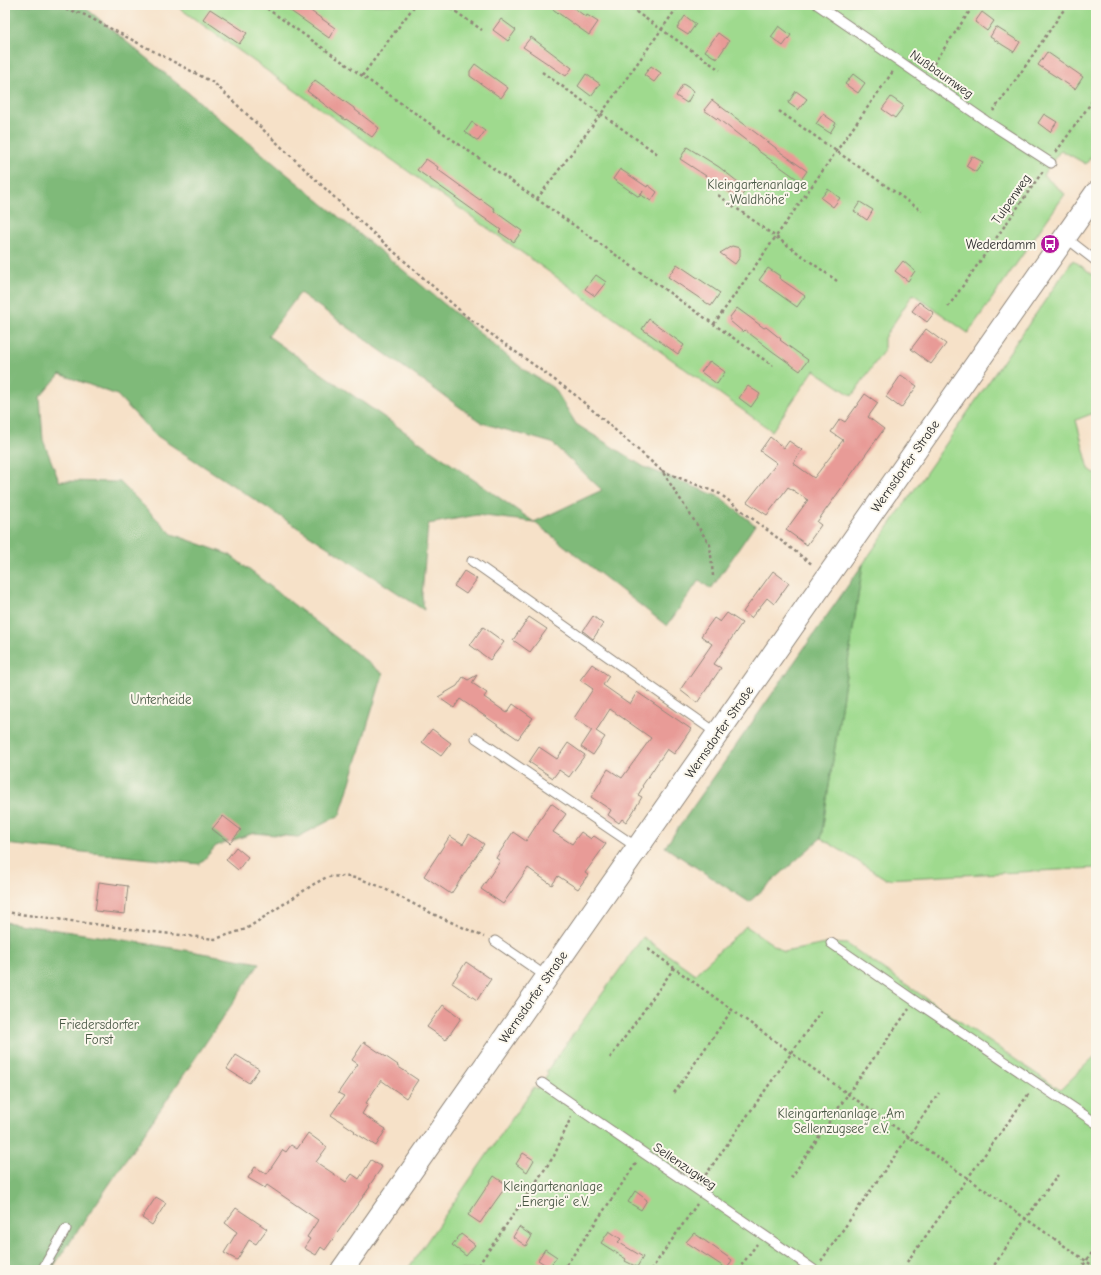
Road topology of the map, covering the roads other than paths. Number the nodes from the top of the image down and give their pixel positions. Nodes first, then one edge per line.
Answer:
1 (818, 5) edge
2 (1050, 163) road end
3 (1096, 193) edge
4 (1065, 237) junction
5 (1096, 261) edge
6 (472, 562) dead end
7 (718, 734) junction
8 (476, 738) dead end
9 (638, 848) junction
10 (495, 941) road end
11 (831, 943) dead end
12 (547, 977) junction
13 (542, 1083) dead end
14 (1096, 1123) edge
15 (66, 1229) dead end
16 (817, 1267) edge
17 (42, 1270) edge
18 (342, 1270) edge

1 - 2 lane, Nußbaumweg
3 - 4 main road, Wernsdorfer Straße
4 - 5 lane
4 - 7 main road, Wernsdorfer Straße
6 - 7 lane
7 - 9 main road, Wernsdorfer Straße
8 - 9 lane
9 - 12 main road, Wernsdorfer Straße
10 - 12 lane
11 - 14 lane
12 - 18 main road, Wernsdorfer Straße
13 - 16 lane, Sellenzugweg
15 - 17 lane

